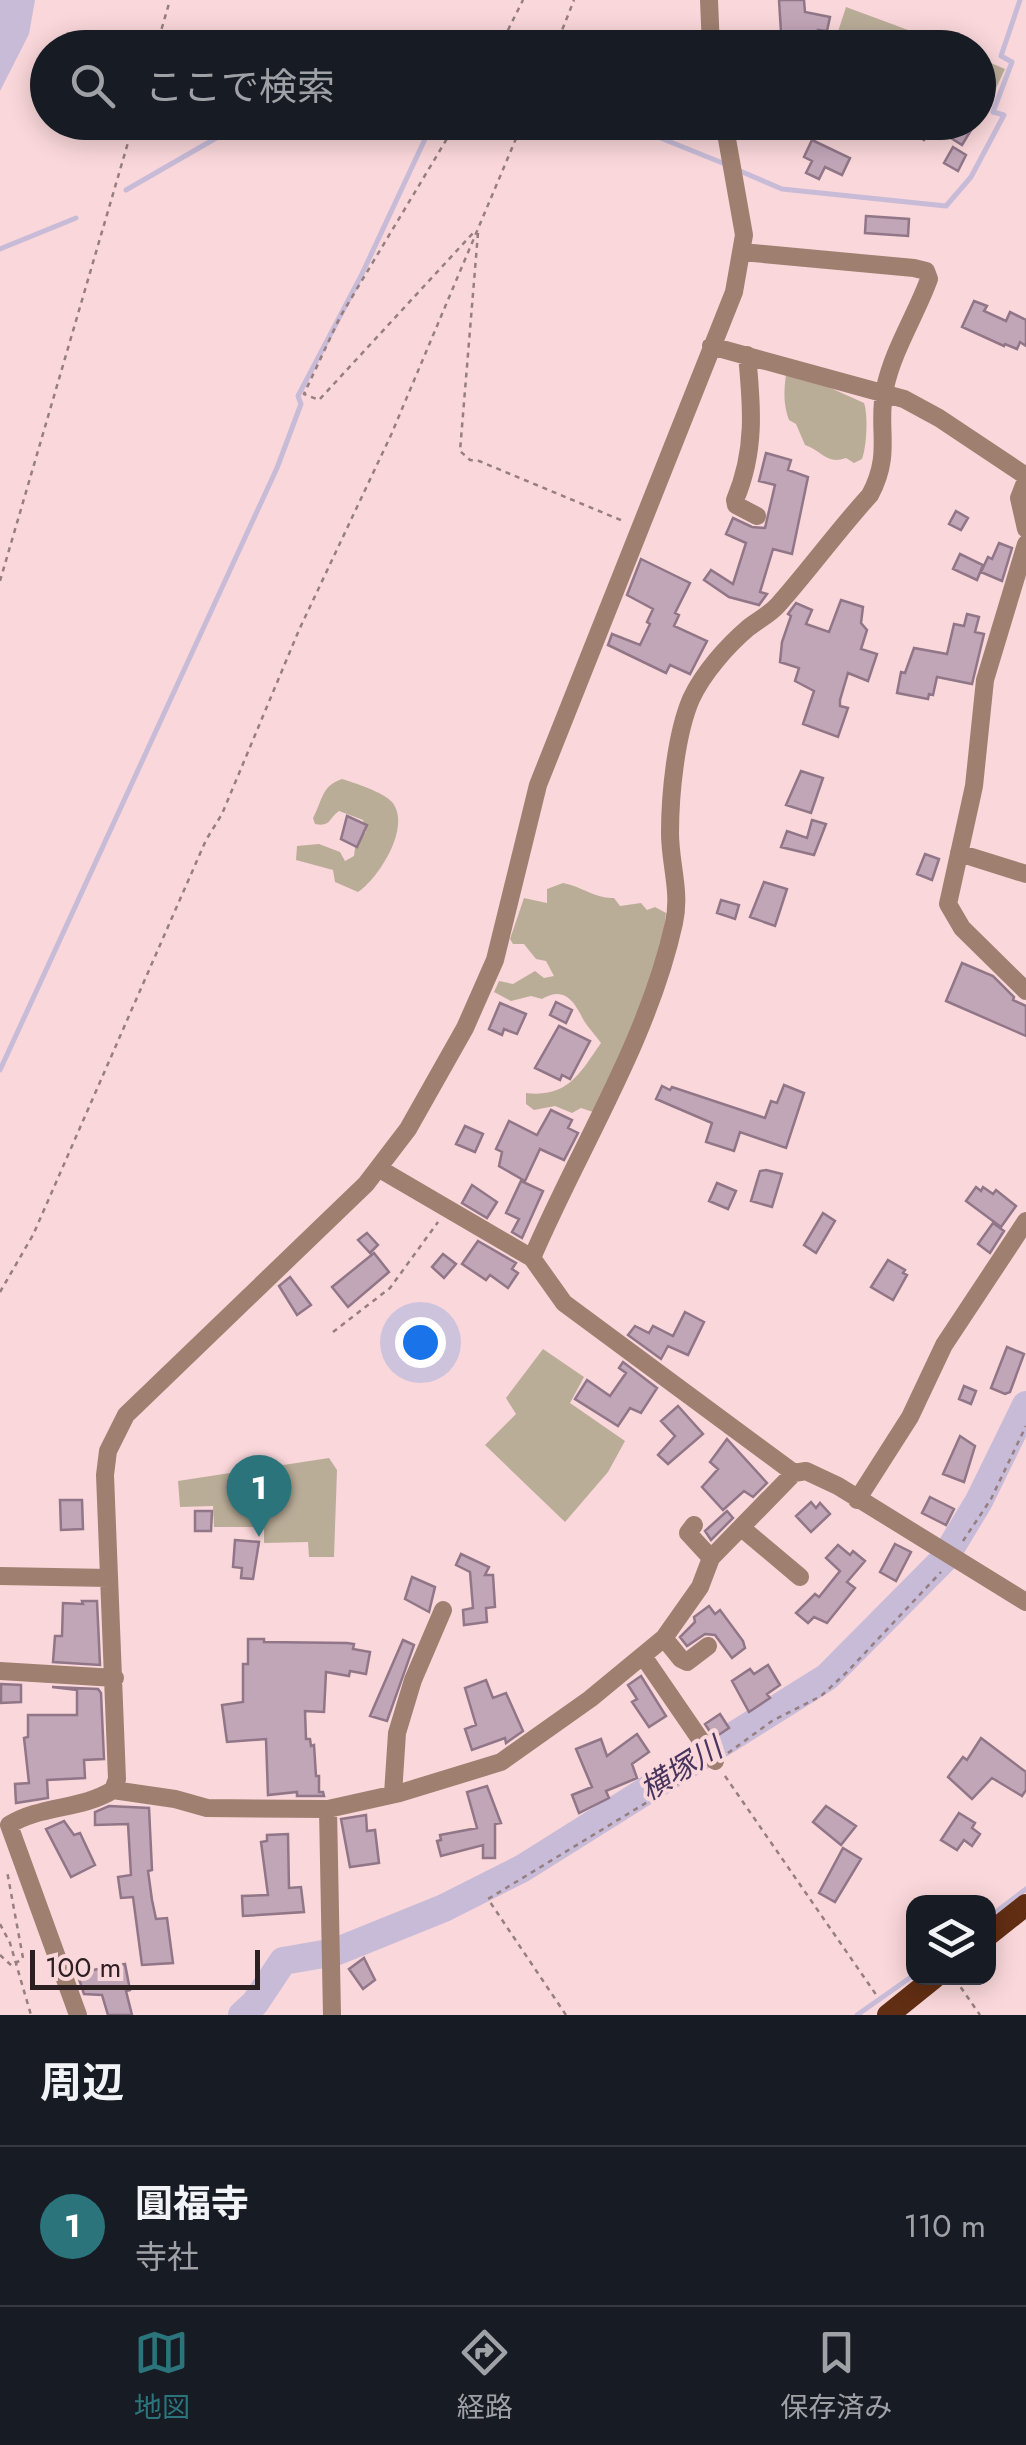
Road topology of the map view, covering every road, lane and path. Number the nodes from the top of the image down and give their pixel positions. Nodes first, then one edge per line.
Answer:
1 (170, 0) edge
2 (523, 0) edge
3 (574, 0) edge
4 (709, 0) edge
5 (161, 30) edge
6 (508, 30) edge
7 (562, 30) edge
8 (710, 30) edge
9 (129, 140) edge
10 (446, 140) edge
11 (515, 140) edge
12 (728, 140) edge
13 (478, 227) junction
14 (742, 252) junction
15 (712, 346) junction
16 (747, 355) junction
17 (884, 393) junction
18 (1026, 478) edge
19 (758, 516) dead end
20 (641, 529) junction
21 (1026, 530) edge
22 (1026, 544) edge
23 (0, 581) edge
24 (959, 853) junction
25 (1026, 874) edge
26 (1024, 987) edge
27 (378, 1168) junction
28 (446, 1209) junction
29 (1026, 1220) edge
30 (532, 1258) junction
31 (0, 1292) edge
32 (333, 1332) dead end
33 (1026, 1426) edge
34 (794, 1473) junction
35 (857, 1500) junction
36 (694, 1525) dead end
37 (743, 1528) junction
38 (712, 1558) junction
39 (952, 1558) junction
40 (0, 1576) edge
41 (800, 1577) dead end
42 (109, 1578) junction
43 (1026, 1602) edge
44 (443, 1610) dead end
45 (664, 1638) junction
46 (708, 1646) dead end
47 (644, 1656) junction
48 (0, 1671) edge
49 (114, 1678) junction
50 (716, 1761) junction
51 (113, 1790) junction
52 (393, 1794) junction
53 (328, 1809) junction
54 (4, 1824) edge
55 (5, 1864) dead end
56 (1026, 1905) edge
57 (0, 1924) edge
58 (996, 1929) edge
59 (0, 1955) edge
60 (17, 1966) junction
61 (925, 1985) edge
62 (959, 1985) edge
63 (888, 2014) edge
64 (31, 2015) edge
65 (78, 2015) edge
66 (332, 2015) edge
67 (566, 2015) edge
68 (980, 2015) edge

1 - 5 path
2 - 6 path
3 - 7 path
4 - 8 street
9 - 23 path
10 - 13 path
11 - 13 path
12 - 14 street
13 - 20 path
13 - 31 path
14 - 15 street
14 - 17 street
15 - 16 street
15 - 20 street
16 - 17 street
16 - 19 street
17 - 18 street
17 - 30 street
18 - 21 street
20 - 27 street
22 - 24 street
24 - 25 street
24 - 26 street
27 - 28 street
27 - 42 street
28 - 30 street
28 - 32 path
29 - 35 street
30 - 34 street
33 - 39 path
34 - 35 street
34 - 37 street
35 - 39 street
36 - 38 street
37 - 38 street
37 - 41 street
38 - 45 street
39 - 43 street
39 - 50 path
40 - 42 street
42 - 49 street
44 - 52 street
45 - 46 street
45 - 47 street
47 - 50 street
47 - 52 street
48 - 49 street
49 - 51 street
50 - 63 path
50 - 67 path
51 - 53 street
51 - 54 street
52 - 53 street
53 - 66 street
54 - 65 street
55 - 60 path
56 - 58 main road
57 - 60 path
59 - 60 path
60 - 64 path
61 - 63 main road
62 - 68 path

